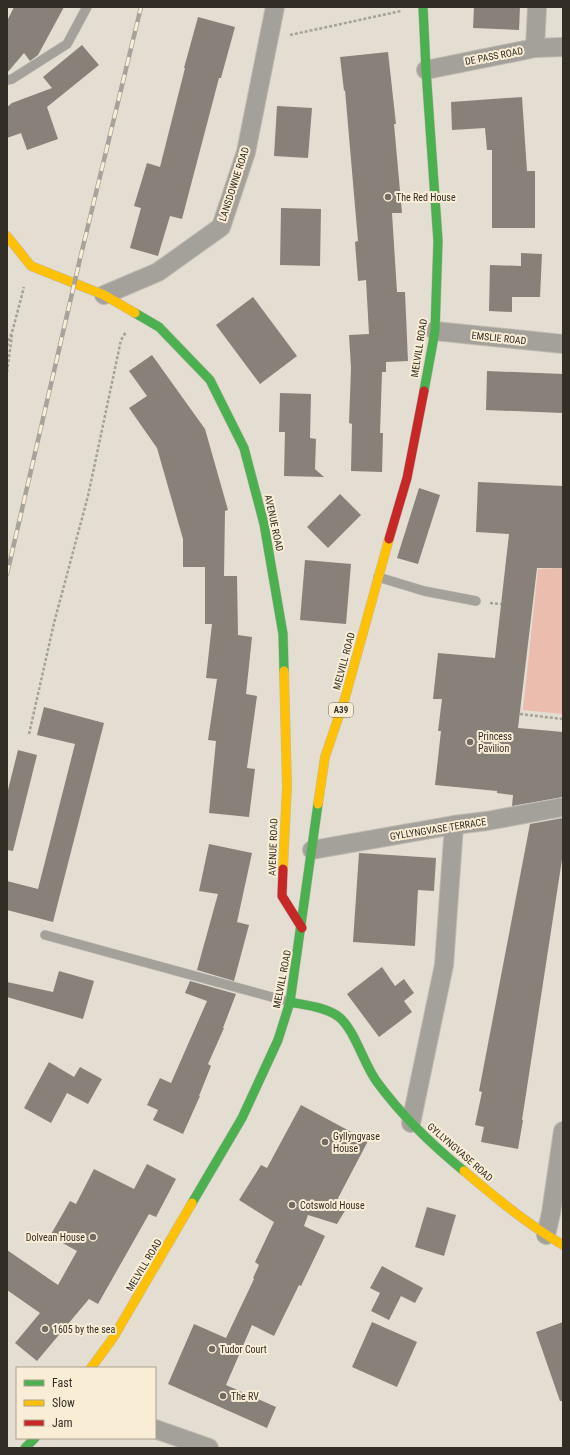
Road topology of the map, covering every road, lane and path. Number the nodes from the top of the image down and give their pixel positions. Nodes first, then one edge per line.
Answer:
1 (87, 7) edge
2 (275, 7) edge
3 (424, 7) edge
4 (537, 7) edge
5 (404, 10) dead end
6 (269, 39) junction
7 (563, 47) edge
8 (534, 48) junction
9 (426, 70) junction
10 (7, 80) edge
11 (7, 236) edge
12 (31, 266) junction
13 (104, 295) junction
14 (136, 313) junction
15 (13, 329) junction
16 (435, 331) junction
17 (563, 344) edge
18 (7, 346) edge
19 (7, 372) edge
20 (378, 577) junction
21 (476, 601) dead end
22 (520, 714) dead end
23 (563, 718) edge
24 (29, 734) dead end
25 (563, 807) edge
26 (454, 825) junction
27 (312, 850) junction
28 (302, 928) junction
29 (45, 935) dead end
30 (290, 1002) junction
31 (411, 1123) junction
32 (563, 1131) edge
33 (546, 1235) junction
34 (563, 1246) edge
35 (92, 1367) edge
36 (156, 1429) edge
37 (34, 1439) edge
38 (25, 1448) edge
39 (209, 1448) edge

1 - 10 lane
2 - 6 street, LANSDOWNE ROAD
3 - 9 main road, MELVILL ROAD / A39
4 - 8 street
5 - 6 path
6 - 13 street, LANSDOWNE ROAD
7 - 8 street, DE PASS ROAD
8 - 9 street, DE PASS ROAD
9 - 16 main road, MELVILL ROAD / A39
11 - 12 main road, AVENUE ROAD
12 - 13 main road, AVENUE ROAD
12 - 15 path
13 - 14 main road, AVENUE ROAD
14 - 24 path
14 - 28 main road, AVENUE ROAD
15 - 18 path
15 - 19 path
16 - 17 street, EMSLIE ROAD
16 - 20 main road, MELVILL ROAD / A39
20 - 21 lane
20 - 27 main road, MELVILL ROAD / A39
22 - 23 path
25 - 26 street, GYLLYNGVASE TERRACE
26 - 27 street, GYLLYNGVASE TERRACE
26 - 31 street
27 - 28 main road, MELVILL ROAD / A39
28 - 30 main road, MELVILL ROAD / A39
29 - 30 lane
30 - 31 main road, GYLLYNGVASE ROAD
30 - 35 main road, MELVILL ROAD / A39
31 - 33 main road, GYLLYNGVASE ROAD
32 - 33 street
33 - 34 main road, GYLLYNGVASE ROAD
36 - 39 street
37 - 38 main road

